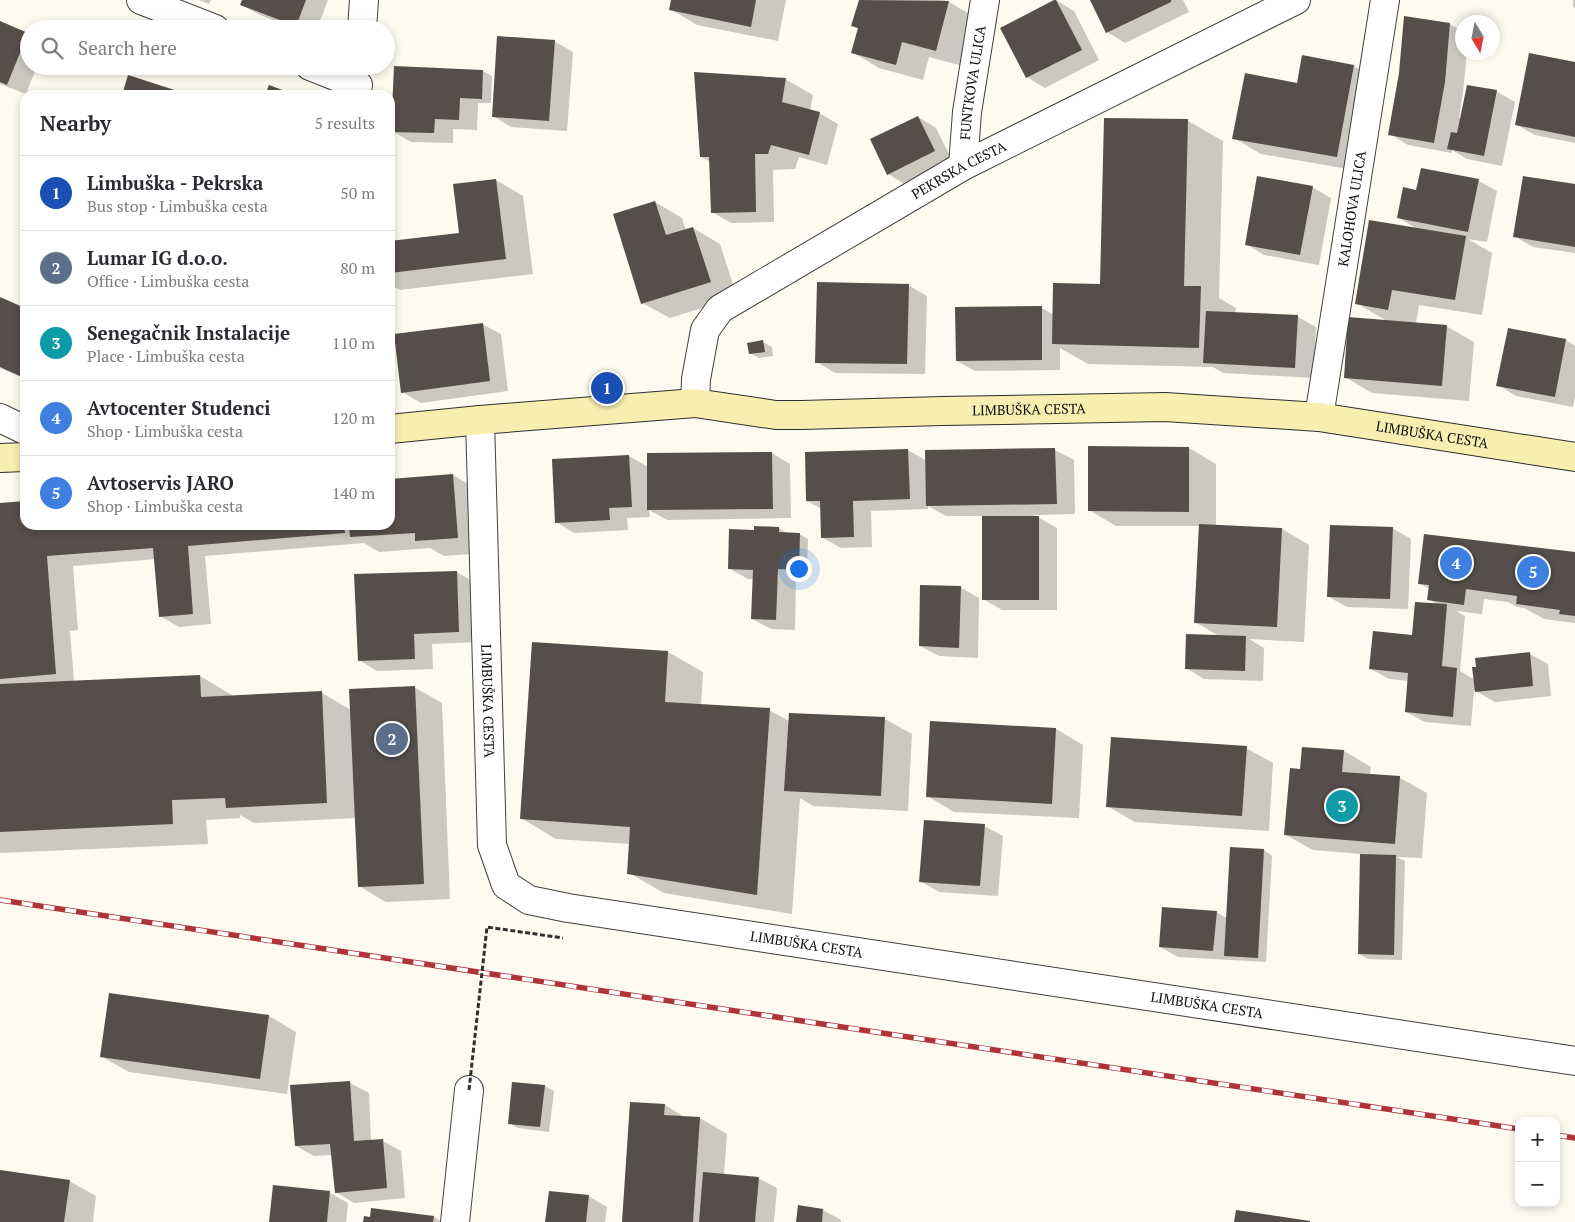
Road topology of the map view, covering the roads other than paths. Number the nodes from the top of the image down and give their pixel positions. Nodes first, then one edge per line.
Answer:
1 (141, 0) edge
2 (364, 0) edge
3 (985, 0) edge
4 (1296, 0) edge
5 (1385, 0) edge
6 (192, 20) edge
7 (363, 20) edge
8 (337, 75) edge
9 (358, 82) edge
10 (963, 166) junction
11 (695, 403) junction
12 (1319, 417) junction
13 (0, 418) edge
14 (480, 420) junction
15 (20, 428) edge
16 (395, 428) edge
17 (20, 457) edge
18 (1575, 457) edge
19 (0, 458) edge
20 (1575, 1061) edge
21 (469, 1090) road end
22 (455, 1222) edge

1 - 6 street
2 - 7 street
3 - 10 street, FUNTKOVA ULICA
4 - 10 street, PEKRSKA CESTA
5 - 12 street, KALOHOVA ULICA
8 - 9 street
10 - 11 street, PEKRSKA CESTA
11 - 12 main road, LIMBUŠKA CESTA
11 - 14 main road, LIMBUŠKA CESTA
12 - 18 main road, LIMBUŠKA CESTA
13 - 15 street
14 - 16 main road, LIMBUŠKA CESTA
14 - 20 street, LIMBUŠKA CESTA
17 - 19 main road
21 - 22 street

